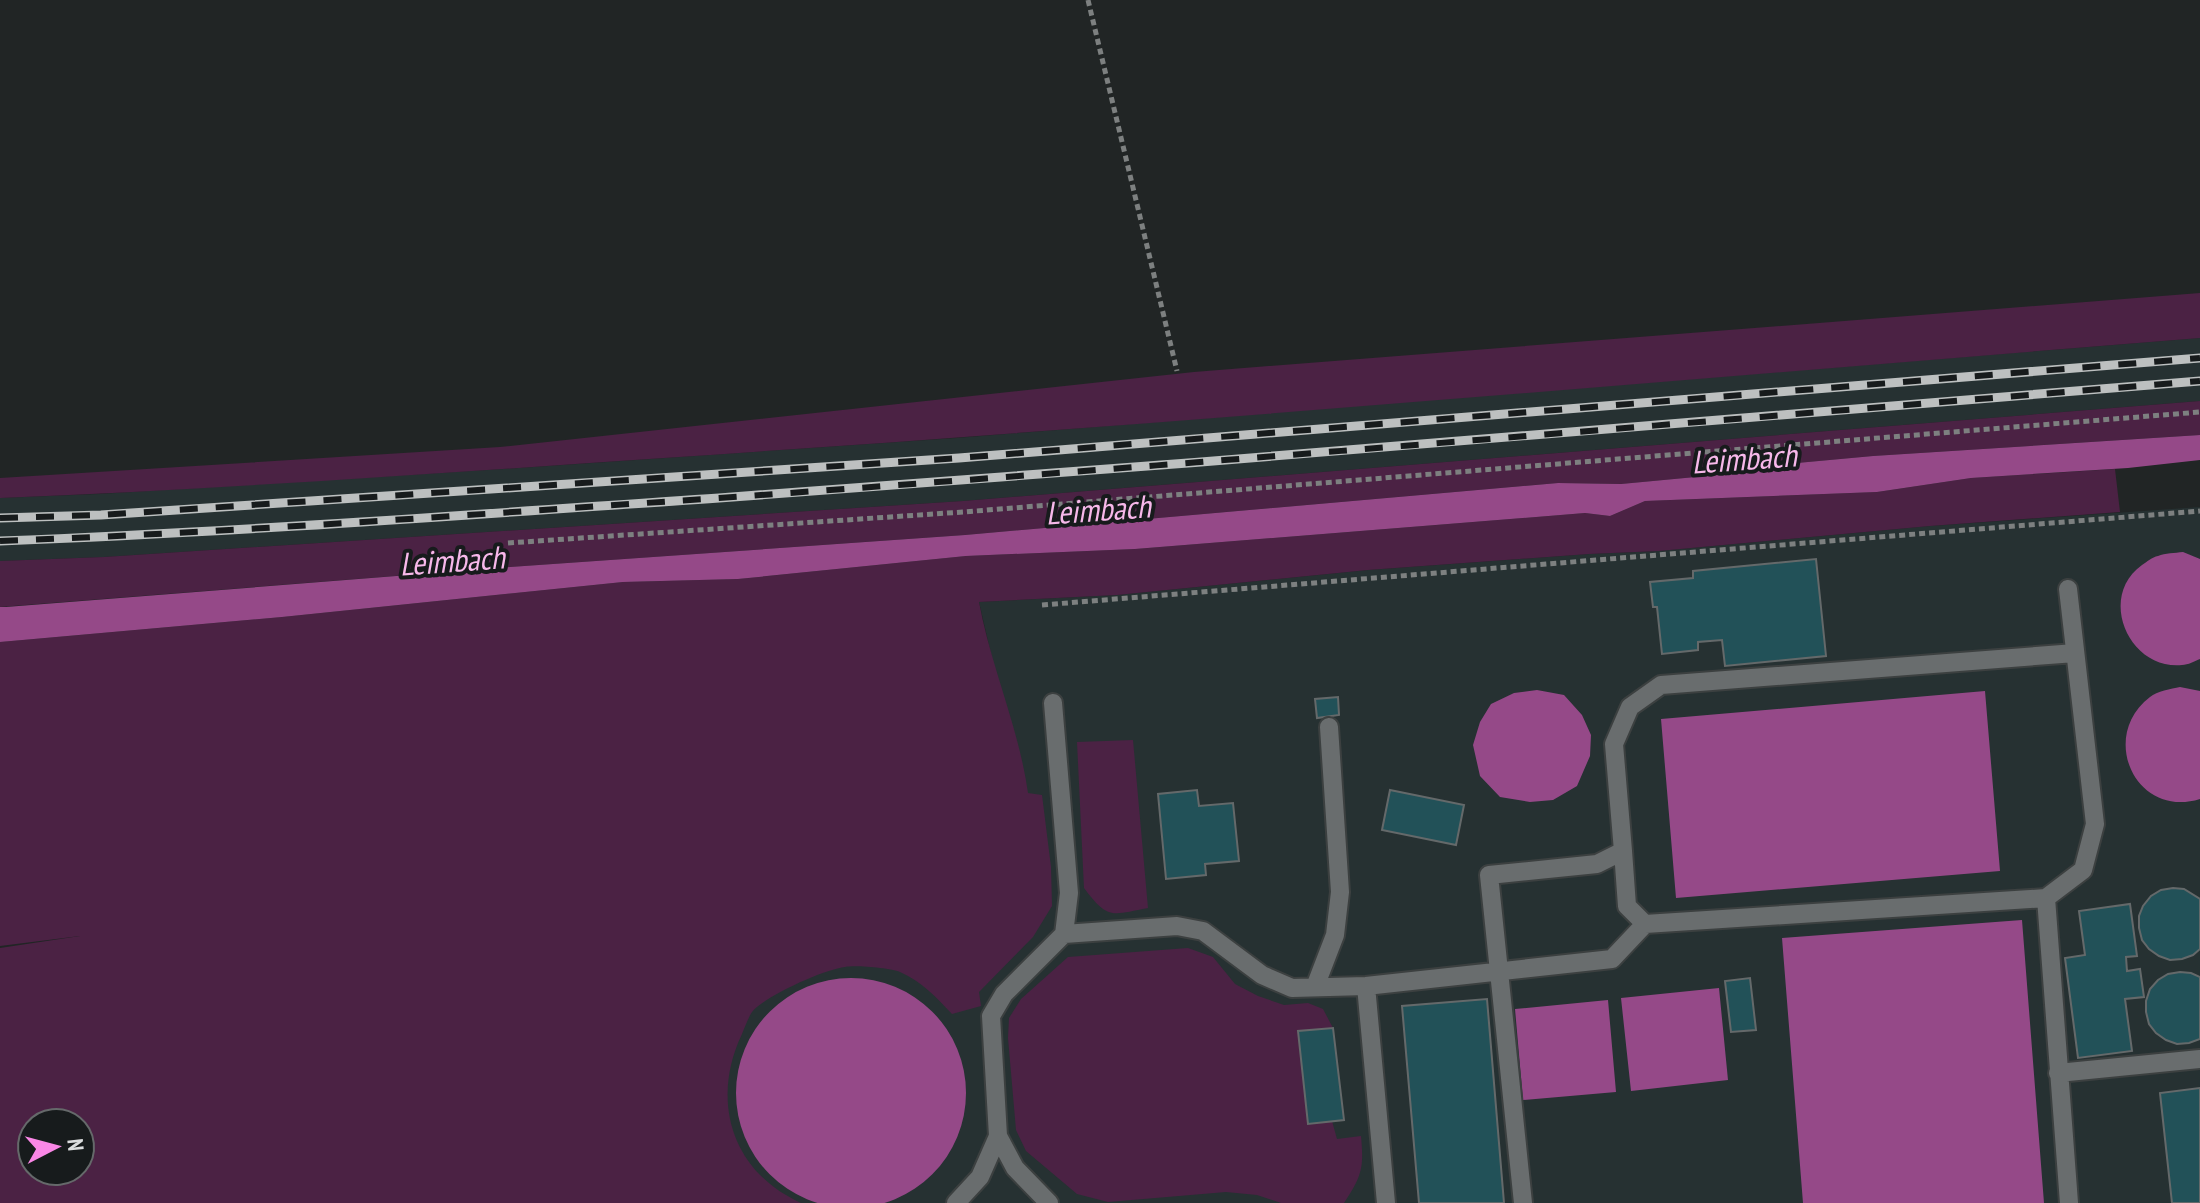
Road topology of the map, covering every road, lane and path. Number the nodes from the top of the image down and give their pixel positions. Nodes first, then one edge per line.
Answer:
1 (1088, 0) edge
2 (1177, 371) dead end
3 (2200, 412) edge
4 (2200, 511) edge
5 (508, 543) dead end
6 (2068, 589) dead end
7 (1042, 605) dead end
8 (2075, 653) junction
9 (1053, 703) dead end
10 (1329, 727) dead end
11 (1623, 851) junction
12 (2046, 898) junction
13 (1645, 924) junction
14 (1064, 934) junction
15 (1500, 972) junction
16 (1366, 986) junction
17 (1315, 987) junction
18 (2200, 1059) edge
19 (2058, 1073) junction
20 (998, 1136) junction
21 (956, 1203) edge
22 (1049, 1203) edge
23 (1386, 1203) edge
24 (1523, 1203) edge
25 (2069, 1203) edge

1 - 2 path
3 - 5 path
4 - 7 path
6 - 8 lane
8 - 11 lane
8 - 12 lane
9 - 14 lane
10 - 17 lane
11 - 13 lane
11 - 15 lane
12 - 13 lane
12 - 19 lane
13 - 15 lane
14 - 17 lane
14 - 20 lane
15 - 16 lane
15 - 24 lane
16 - 17 lane
16 - 23 lane
18 - 19 lane
19 - 25 lane
20 - 21 lane
20 - 22 lane

